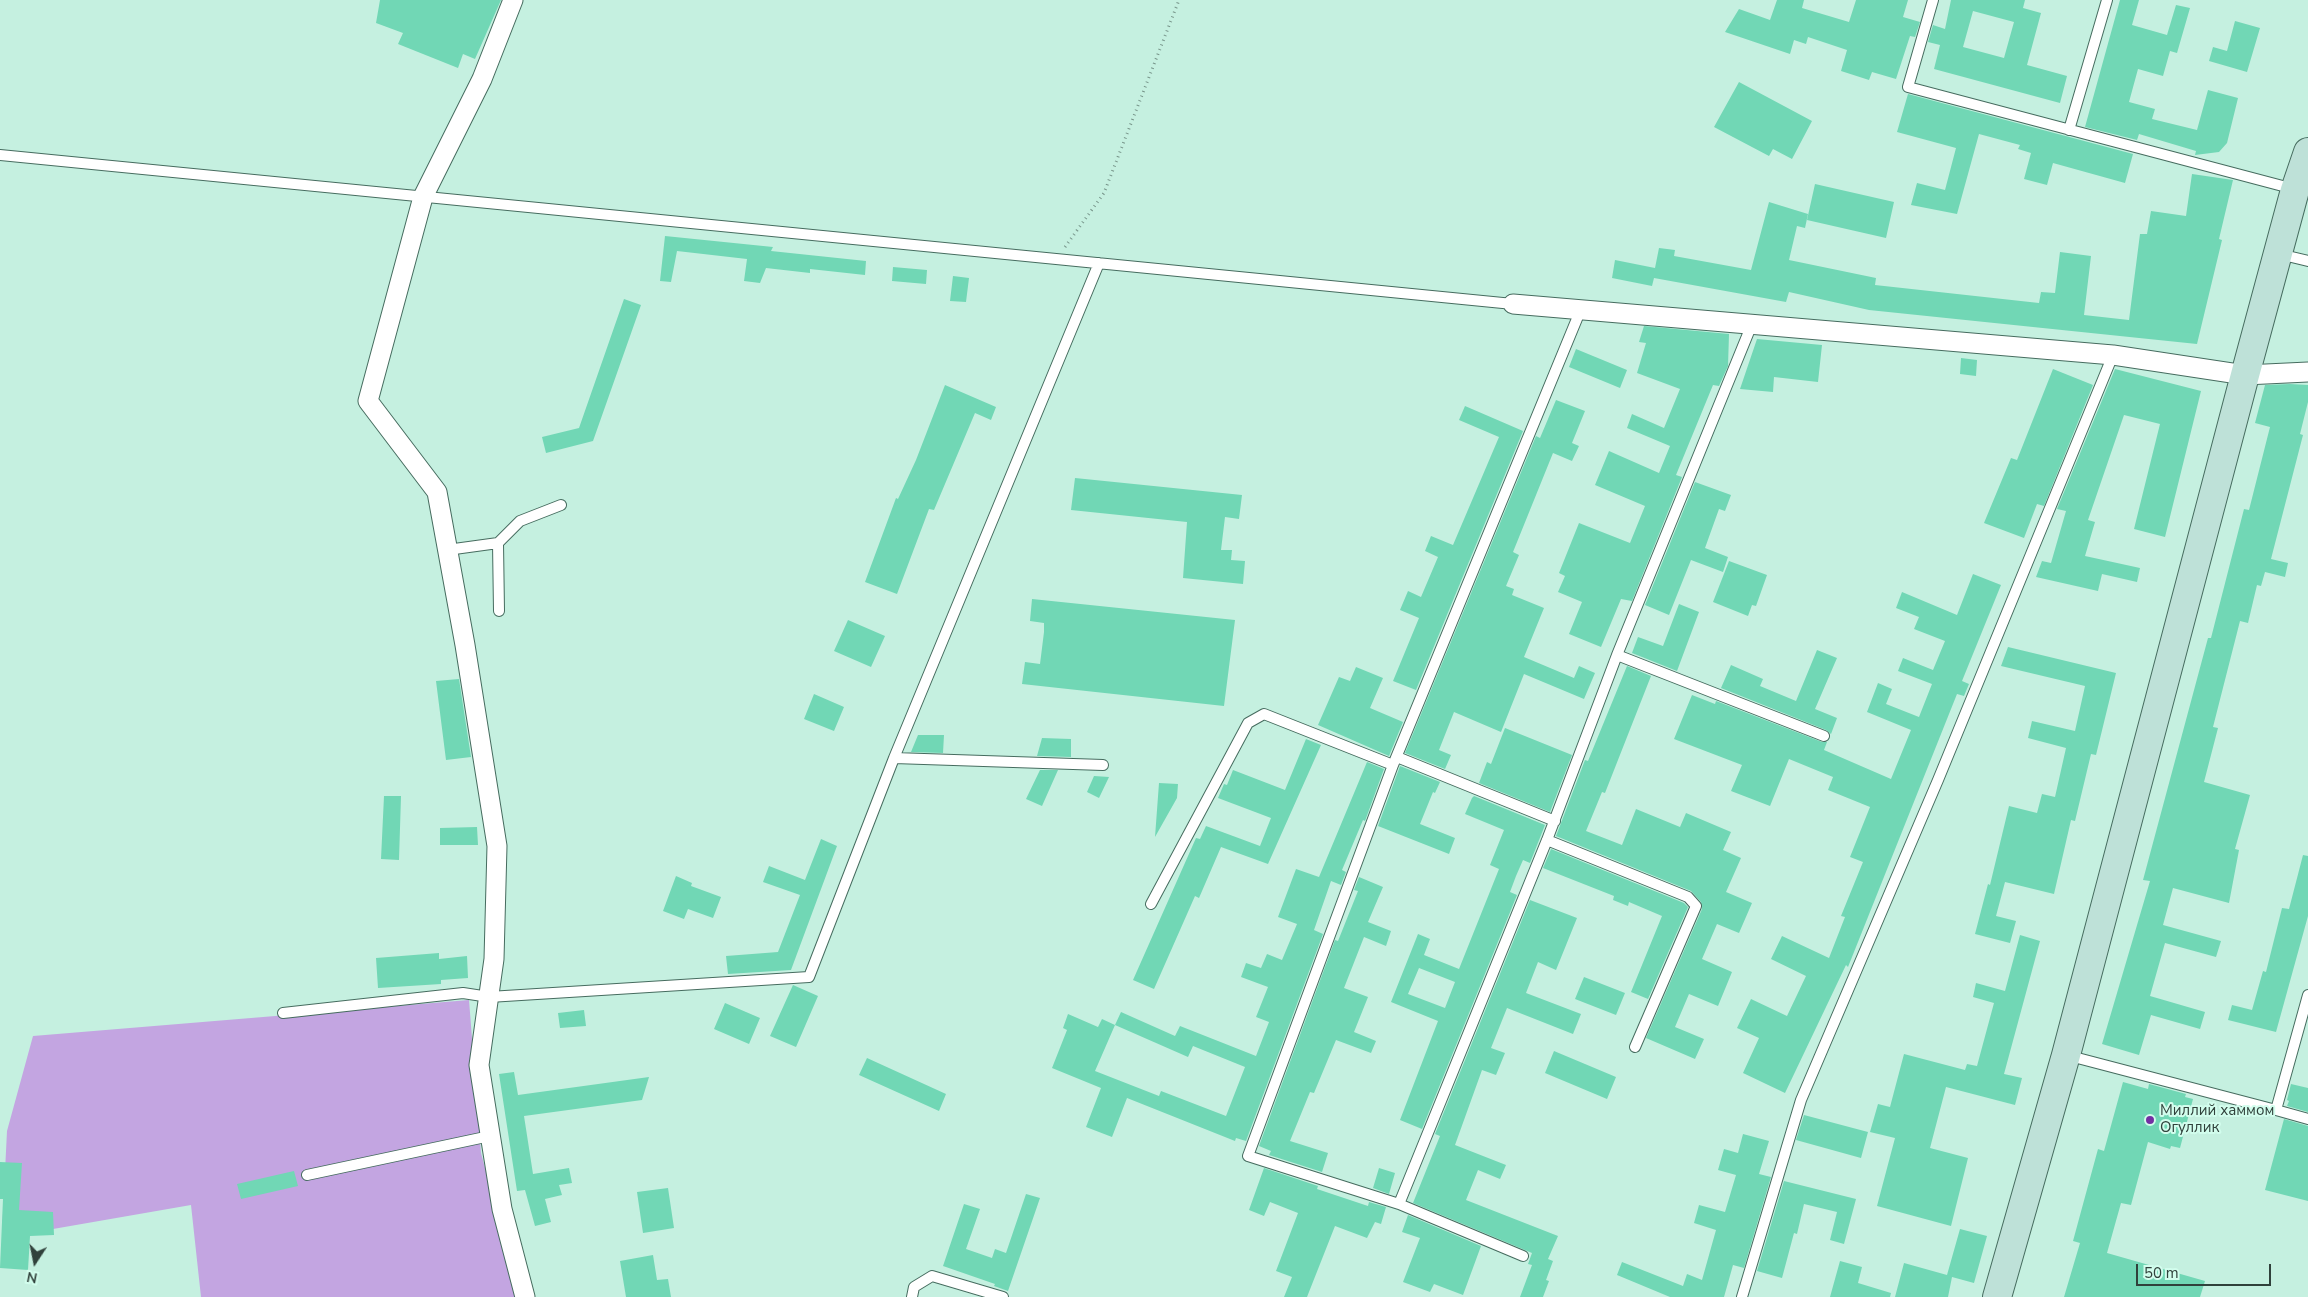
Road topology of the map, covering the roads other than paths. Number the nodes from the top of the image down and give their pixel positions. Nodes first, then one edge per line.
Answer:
1 (513, 0) edge
2 (1933, 0) edge
3 (2107, 0) edge
4 (2069, 130) junction
5 (2308, 152) edge
6 (0, 155) edge
7 (2294, 190) junction
8 (423, 197) junction
9 (2278, 253) junction
10 (2308, 261) edge
11 (1099, 263) junction
12 (1514, 304) joint
13 (1581, 309) junction
14 (1752, 324) junction
15 (2113, 355) junction
16 (2308, 372) edge
17 (2244, 375) junction
18 (560, 505) dead end
19 (498, 543) junction
20 (447, 550) junction
21 (499, 611) dead end
22 (1617, 655) junction
23 (1824, 736) dead end
24 (894, 758) junction
25 (1395, 761) junction
26 (1103, 765) dead end
27 (1555, 821) junction
28 (1547, 840) junction
29 (1151, 904) dead end
30 (2308, 995) edge
31 (489, 996) junction
32 (283, 1013) dead end
33 (1635, 1047) dead end
34 (2066, 1055) junction
35 (2276, 1110) junction
36 (2308, 1119) edge
37 (490, 1136) junction
38 (307, 1175) dead end
39 (1399, 1204) junction
40 (1522, 1256) dead end
41 (525, 1297) edge
42 (912, 1297) edge
43 (1003, 1297) edge
44 (1742, 1297) edge
45 (1997, 1297) edge

1 - 8 street
2 - 4 lane
3 - 4 lane
4 - 7 lane
5 - 7 main road
6 - 8 lane
7 - 9 main road
8 - 11 lane
8 - 20 street
9 - 10 lane
9 - 17 main road
11 - 12 lane
11 - 24 lane
12 - 13 street
13 - 14 street
13 - 25 lane
14 - 15 street
14 - 22 lane
15 - 17 street
15 - 44 lane
16 - 17 street
17 - 34 main road
18 - 19 lane
19 - 20 lane
19 - 21 lane
20 - 31 street
22 - 23 lane
22 - 27 lane
24 - 26 lane
24 - 31 lane
25 - 27 lane
25 - 29 lane
25 - 39 lane
27 - 28 lane
28 - 33 lane
28 - 39 lane
30 - 35 lane
31 - 32 lane
31 - 37 street
34 - 35 lane
34 - 45 main road
35 - 36 lane
37 - 38 lane
37 - 41 street
39 - 40 lane
42 - 43 lane

